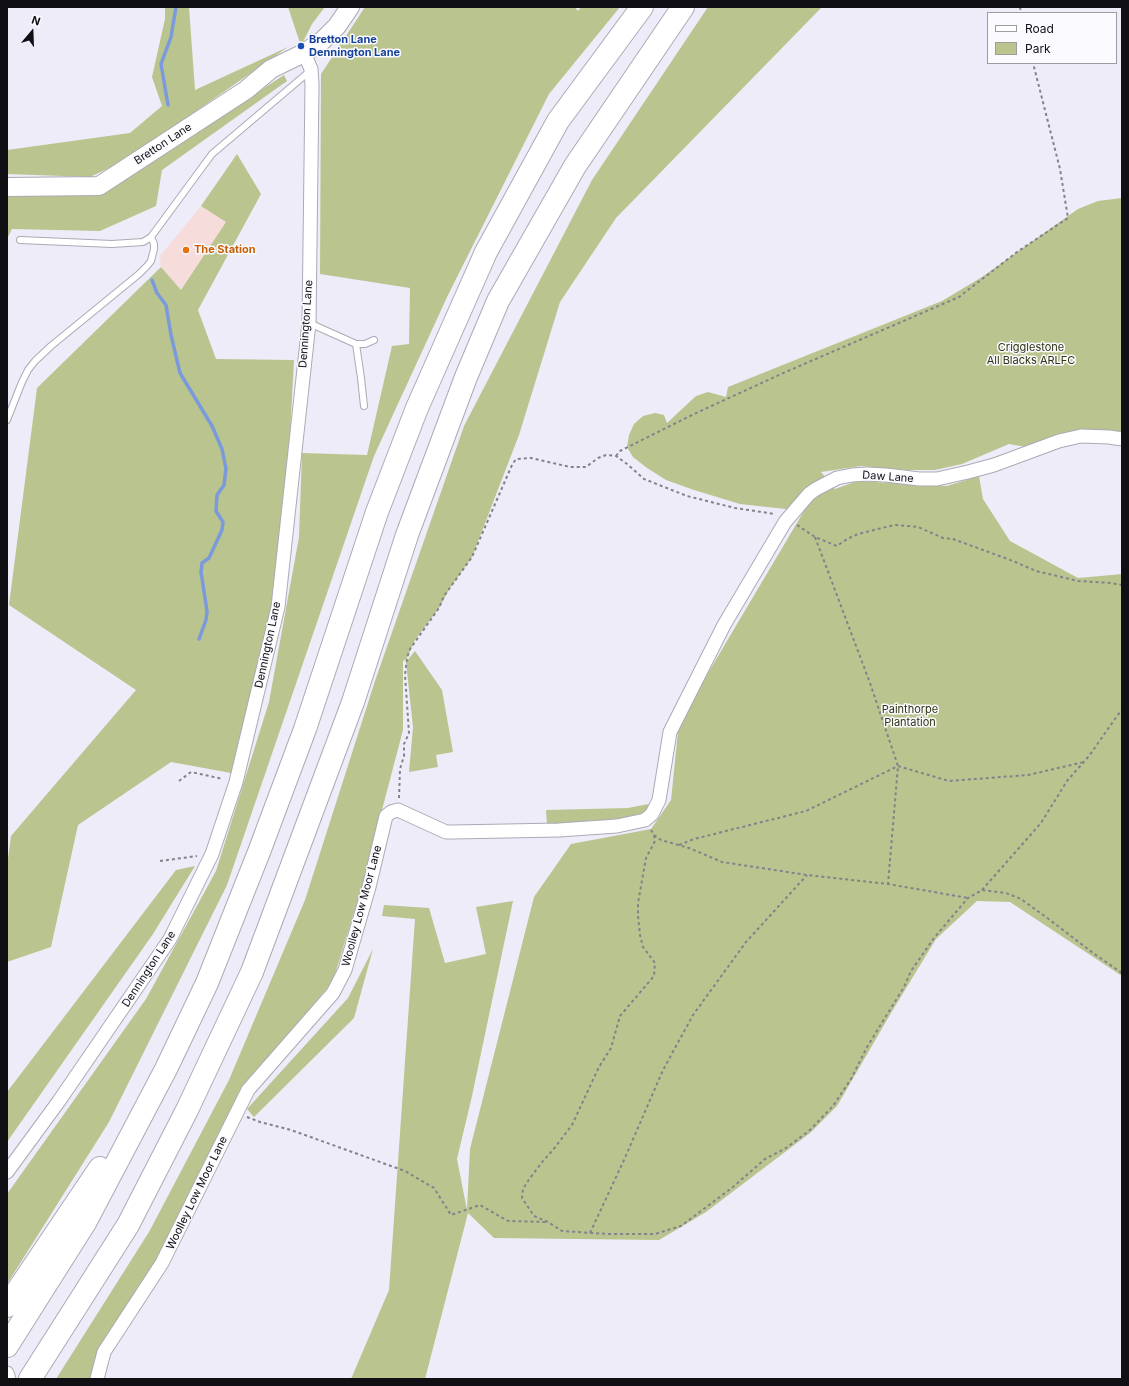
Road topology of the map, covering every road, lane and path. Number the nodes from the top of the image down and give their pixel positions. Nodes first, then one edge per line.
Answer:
1 (350, 7) edge
2 (642, 7) edge
3 (683, 7) edge
4 (304, 53) junction
5 (1033, 64) edge
6 (311, 70) junction
7 (7, 187) edge
8 (151, 237) junction
9 (20, 240) dead end
10 (309, 323) junction
11 (374, 340) dead end
12 (356, 344) junction
13 (364, 406) dead end
14 (7, 420) edge
15 (1122, 440) edge
16 (616, 456) junction
17 (790, 516) junction
18 (815, 538) junction
19 (1122, 585) edge
20 (1122, 709) edge
21 (1084, 762) junction
22 (898, 766) junction
23 (179, 781) dead end
24 (236, 782) junction
25 (398, 810) junction
26 (645, 820) junction
27 (654, 835) junction
28 (679, 845) junction
29 (212, 854) junction
30 (160, 861) dead end
31 (807, 875) junction
32 (888, 884) junction
33 (982, 890) junction
34 (968, 898) junction
35 (1122, 973) edge
36 (166, 1069) junction
37 (237, 1112) junction
38 (7, 1172) edge
39 (548, 1222) junction
40 (590, 1233) junction
41 (7, 1306) edge
42 (7, 1346) edge
43 (7, 1373) edge
44 (9, 1379) edge
45 (30, 1379) edge
46 (97, 1379) edge

1 - 4 street, Bretton Lane
2 - 36 highway
3 - 45 highway
4 - 6 street, Dennington Lane
4 - 7 street, Bretton Lane
5 - 16 path
6 - 8 lane
6 - 10 street, Dennington Lane
8 - 9 lane
8 - 14 lane
10 - 12 lane
10 - 24 street, Dennington Lane
11 - 12 lane
12 - 13 lane
15 - 17 street, Daw Lane
16 - 17 path
16 - 25 path
17 - 18 path
17 - 26 street, Daw Lane
18 - 19 path
18 - 22 path
20 - 21 path
21 - 22 path
21 - 33 path
22 - 28 path
22 - 32 path
23 - 24 path
24 - 29 street, Dennington Lane
25 - 26 street
25 - 37 street, Woolley Low Moor Lane
26 - 27 path
27 - 28 path
27 - 39 path
28 - 31 path
29 - 30 path
29 - 38 street, Dennington Lane
31 - 32 path
31 - 40 path
32 - 34 path
33 - 34 path
33 - 35 path
34 - 40 path
36 - 41 highway
36 - 42 highway
37 - 39 path
37 - 46 street, Woolley Low Moor Lane
39 - 40 path
43 - 44 street

